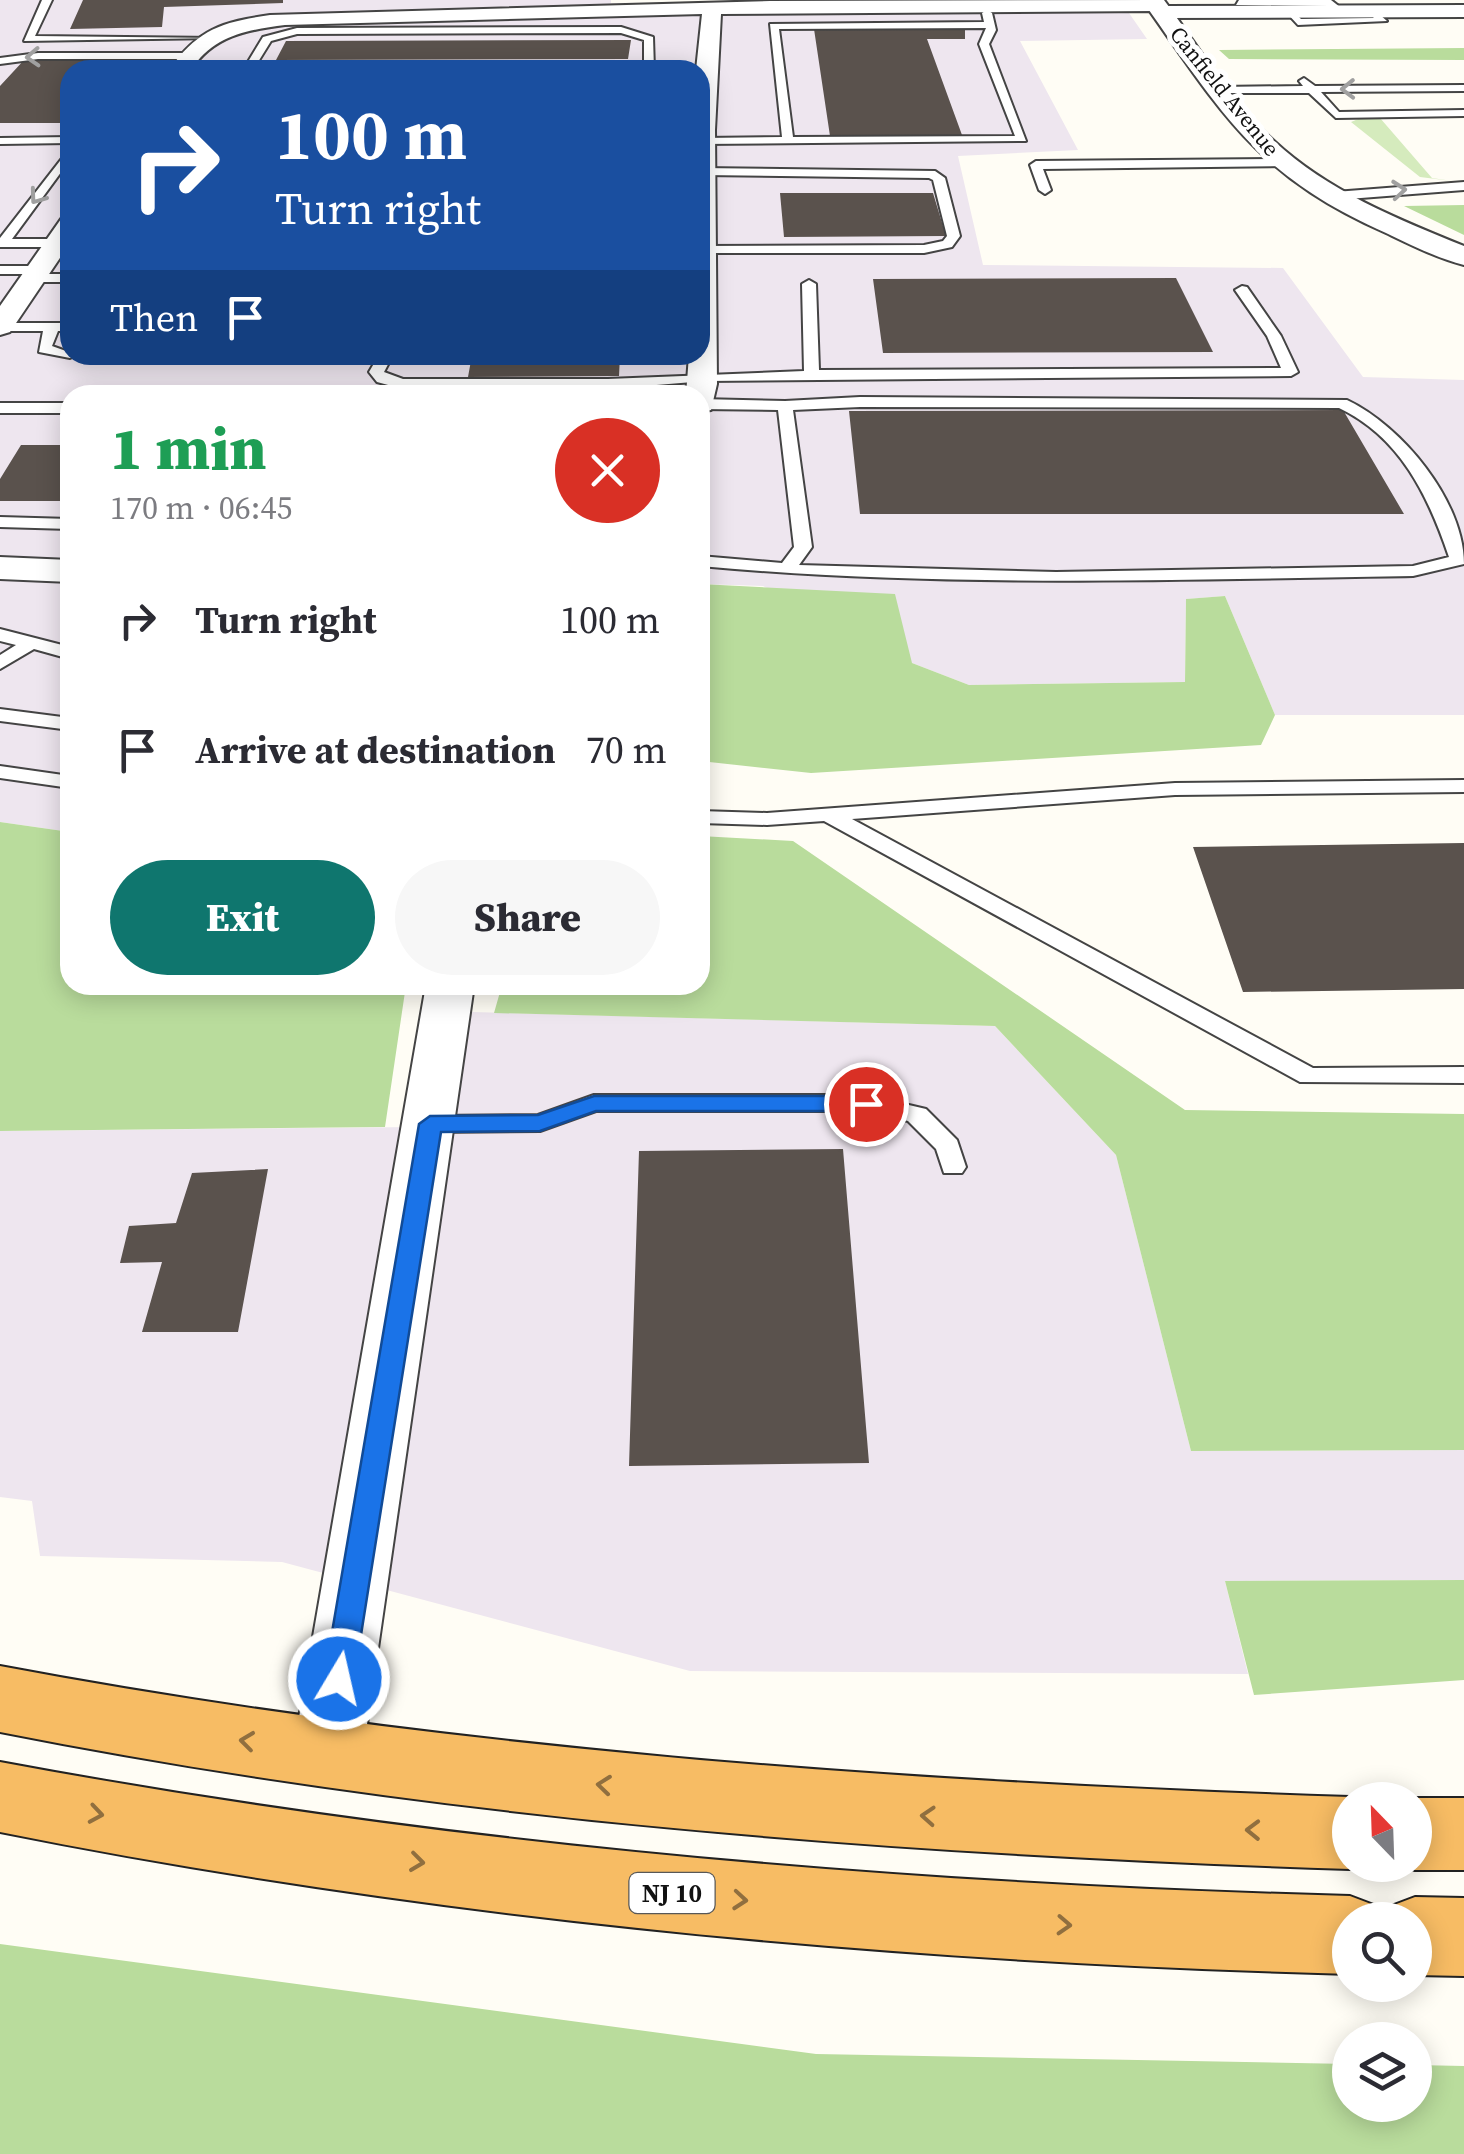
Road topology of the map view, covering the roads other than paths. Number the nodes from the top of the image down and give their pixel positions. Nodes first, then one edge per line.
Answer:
1 (47, 0) edge
2 (906, 3) edge
3 (1060, 3) edge
4 (577, 5) edge
5 (1241, 5) edge
6 (1159, 8) edge
7 (712, 11) junction
8 (1290, 11) junction
9 (1340, 12) junction
10 (1372, 12) junction
11 (1463, 12) edge
12 (989, 19) junction
13 (211, 38) junction
14 (137, 56) junction
15 (134, 60) edge
16 (164, 60) edge
17 (188, 60) edge
18 (254, 60) edge
19 (649, 60) edge
20 (705, 60) edge
21 (0, 61) edge
22 (1316, 74) dead end
23 (1464, 85) edge
24 (1385, 89) junction
25 (1219, 90) junction
26 (1310, 90) junction
27 (1464, 113) edge
28 (60, 126) edge
29 (0, 127) edge
30 (60, 140) edge
31 (788, 140) junction
32 (0, 141) edge
33 (710, 157) edge
34 (710, 160) edge
35 (1284, 164) junction
36 (60, 165) edge
37 (1464, 186) edge
38 (1045, 190) dead end
39 (1335, 196) junction
40 (60, 237) edge
41 (2, 243) edge
42 (60, 244) edge
43 (1464, 256) edge
44 (710, 259) edge
45 (0, 270) edge
46 (36, 274) junction
47 (60, 277) edge
48 (808, 284) dead end
49 (1242, 290) dead end
50 (0, 326) edge
51 (52, 326) junction
52 (60, 326) edge
53 (60, 352) edge
54 (380, 365) edge
55 (705, 365) edge
56 (812, 375) junction
57 (705, 377) junction
58 (704, 385) edge
59 (710, 404) edge
60 (784, 406) junction
61 (7, 408) edge
62 (60, 408) edge
63 (0, 430) edge
64 (0, 522) edge
65 (60, 524) edge
66 (710, 562) edge
67 (0, 568) edge
68 (60, 571) edge
69 (786, 571) junction
70 (0, 635) edge
71 (31, 643) junction
72 (60, 650) edge
73 (0, 663) edge
74 (0, 716) edge
75 (60, 723) edge
76 (0, 772) edge
77 (60, 781) edge
78 (1464, 786) edge
79 (828, 815) junction
80 (710, 818) edge
81 (449, 995) edge
82 (1464, 1075) edge
83 (430, 1124) junction
84 (953, 1167) dead end
85 (0, 1699) edge
86 (328, 1752) junction
87 (0, 1798) edge
88 (1332, 1832) edge
89 (1432, 1834) edge
90 (1464, 1834) edge
91 (1332, 1934) edge
92 (1432, 1936) edge
93 (1464, 1937) edge

1 - 13 lane
2 - 3 street
2 - 7 street
3 - 6 street
4 - 7 street
4 - 13 street
5 - 6 street
5 - 8 street
5 - 9 lane
6 - 12 street
6 - 25 street, Canfield Avenue
7 - 12 street
7 - 20 street
8 - 9 street
8 - 10 lane
9 - 10 street
10 - 11 street
12 - 31 lane
12 - 31 lane
13 - 17 street
14 - 15 lane
14 - 16 lane
14 -> 21 lane
18 - 19 lane
22 - 26 lane
23 - 24 lane
23 - 24 lane
24 -> 26 lane
25 - 26 lane
25 - 35 street, Canfield Avenue
26 - 27 lane
28 - 29 lane
30 - 32 lane
31 - 33 lane
34 - 44 lane
35 - 38 lane
35 - 39 street, Canfield Avenue
36 -> 41 lane
39 -> 37 lane
39 - 43 street, Canfield Avenue
40 - 41 lane
42 - 46 street
45 - 46 lane
46 - 47 lane
46 - 50 street
48 - 56 lane
49 - 56 lane
50 - 51 lane
51 - 52 lane
51 - 53 lane
54 - 57 lane
55 - 57 street
56 - 57 lane
57 - 58 street
59 - 60 lane
60 - 69 lane
60 - 69 lane
61 - 62 lane
61 - 63 lane
64 - 65 lane
66 - 69 lane
67 - 68 street
70 - 71 lane
71 - 72 lane
71 - 73 lane
74 - 75 lane
76 - 77 lane
78 - 79 lane
79 - 80 lane
79 - 82 lane
81 - 83 street
83 - 84 lane
83 - 86 street
86 -> 85 highway
88 -> 86 highway
87 -> 91 highway, NJ 10
89 - 90 highway
92 - 93 highway

